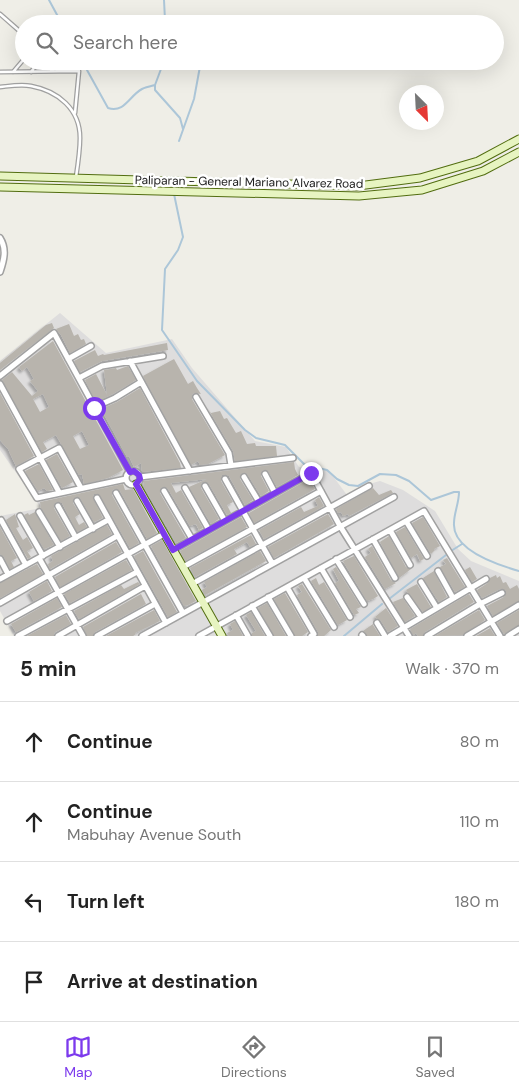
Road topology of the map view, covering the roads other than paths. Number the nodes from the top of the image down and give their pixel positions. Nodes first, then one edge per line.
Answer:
1 (0, 14) edge
2 (15, 27) edge
3 (15, 70) edge
4 (51, 71) joint
5 (0, 72) edge
6 (13, 72) junction
7 (31, 72) joint
8 (0, 86) edge
9 (75, 113) junction
10 (519, 139) edge
11 (517, 153) edge
12 (0, 176) edge
13 (76, 178) junction
14 (0, 187) edge
15 (0, 238) edge
16 (0, 272) edge
17 (91, 346) dead end
18 (163, 356) dead end
19 (68, 359) junction
20 (130, 361) junction
21 (0, 376) edge
22 (79, 378) junction
23 (141, 382) junction
24 (0, 384) edge
25 (196, 397) dead end
26 (94, 408) junction
27 (40, 457) junction
28 (293, 458) dead end
29 (231, 466) junction
30 (190, 471) junction
31 (130, 472) junction
32 (265, 474) dead end
33 (140, 477) junction
34 (244, 477) dead end
35 (126, 479) junction
36 (224, 479) dead end
37 (136, 484) junction
38 (205, 486) dead end
39 (369, 486) dead end
40 (81, 488) junction
41 (185, 488) dead end
42 (164, 491) dead end
43 (321, 491) junction
44 (59, 492) junction
45 (116, 493) dead end
46 (276, 493) junction
47 (394, 497) dead end
48 (97, 498) dead end
49 (77, 501) dead end
50 (259, 502) junction
51 (58, 506) dead end
52 (330, 507) junction
53 (242, 511) junction
54 (39, 512) dead end
55 (20, 516) dead end
56 (1, 520) edge
57 (108, 520) junction
58 (225, 520) junction
59 (406, 521) junction
60 (340, 526) junction
61 (93, 529) junction
62 (252, 529) junction
63 (209, 530) junction
64 (390, 530) junction
65 (164, 534) junction
66 (117, 536) junction
67 (76, 538) junction
68 (192, 539) junction
69 (373, 539) junction
70 (145, 544) junction
71 (262, 545) junction
72 (60, 547) junction
73 (355, 549) junction
74 (173, 550) junction
75 (127, 554) junction
76 (427, 556) dead end
77 (41, 557) junction
78 (0, 559) edge
79 (336, 559) junction
80 (272, 563) junction
81 (26, 565) junction
82 (410, 565) dead end
83 (182, 567) junction
84 (320, 568) junction
85 (438, 571) dead end
86 (137, 572) junction
87 (8, 574) junction
88 (49, 576) junction
89 (304, 578) junction
90 (395, 578) dead end
91 (486, 578) dead end
92 (0, 579) edge
93 (421, 582) dead end
94 (192, 584) junction
95 (145, 586) junction
96 (287, 587) junction
97 (470, 587) junction
98 (58, 592) junction
99 (502, 593) dead end
100 (268, 597) junction
101 (407, 597) dead end
102 (453, 598) junction
103 (0, 603) edge
104 (202, 603) junction
105 (155, 604) junction
106 (364, 604) dead end
107 (480, 604) junction
108 (519, 605) edge
109 (252, 606) junction
110 (437, 608) junction
111 (68, 609) junction
112 (183, 613) junction
113 (236, 615) junction
114 (350, 617) dead end
115 (421, 617) junction
116 (7, 621) dead end
117 (491, 621) junction
118 (166, 623) junction
119 (378, 623) dead end
120 (77, 626) junction
121 (216, 626) junction
122 (334, 627) dead end
123 (403, 628) junction
124 (519, 629) edge
125 (18, 636) edge
126 (58, 636) edge
127 (83, 636) edge
128 (97, 636) edge
129 (142, 636) edge
130 (199, 636) edge
131 (222, 636) edge
132 (248, 636) edge
133 (270, 636) edge
134 (291, 636) edge
135 (311, 636) edge
136 (385, 636) edge
137 (390, 636) edge
138 (409, 636) edge
139 (427, 636) edge
140 (467, 636) edge
141 (500, 636) edge
142 (508, 636) edge

1 - 2 lane
3 - 6 lane
4 - 7 lane
4 - 9 lane
5 - 6 lane
6 - 7 lane
8 - 9 lane
9 - 13 lane
10 - 13 street, Paliparan - General Mariano Alvarez Road
11 - 14 street, Paliparan - General Mariano Alvarez Road
12 - 13 street, Paliparan - General Mariano Alvarez Road
15 - 16 street
17 - 19 street
18 - 20 street
19 - 21 street
19 - 22 street
20 - 22 street
20 - 23 street
22 - 26 street
23 - 26 street
23 - 30 street
24 - 27 street
25 - 29 street
26 - 31 street
27 - 40 street
27 - 44 street
27 - 44 street
28 - 29 street
29 - 30 street
30 - 33 street
31 - 33 street
31 - 35 street
32 - 46 street
33 - 37 street
34 - 50 street
35 - 37 street
35 - 40 street
36 - 53 street
37 - 65 street
38 - 58 street
39 - 52 street
40 - 44 street
41 - 63 street
42 - 68 street
43 - 46 street
43 - 52 street
43 - 62 street
45 - 70 street
46 - 50 street
47 - 60 street
48 - 57 street
49 - 61 street
50 - 53 street
51 - 67 street
52 - 60 street
52 - 71 street
53 - 58 street
53 - 62 street
54 - 72 street
55 - 77 street
56 - 81 street
57 - 61 street
57 - 66 street
58 - 63 street
59 - 64 street
59 - 76 street
59 - 97 street
60 - 73 street
60 - 80 street
61 - 67 street
62 - 71 street
62 - 83 street
63 - 68 street
64 - 69 street
64 - 82 street
65 - 70 street
65 - 74 street
66 - 75 street
66 - 88 street
67 - 72 street
68 - 74 street
69 - 73 street
69 - 90 street
70 - 75 street
70 - 112 street
71 - 80 street
71 - 94 street
72 - 77 street
73 - 79 street
73 - 123 street
74 - 83 street
75 - 86 street
75 - 98 street
77 - 81 street
77 - 88 street
78 - 87 street
79 - 84 street
79 - 106 street
80 - 104 street
81 - 87 street
83 - 94 street
84 - 89 street
84 - 114 street
85 - 102 street
86 - 95 street
86 - 111 street
87 - 92 street
88 - 98 street
88 - 103 street
89 - 96 street
89 - 122 street
91 - 97 street
93 - 110 street
94 - 104 street
95 - 105 street
95 - 120 street
96 - 100 street
96 - 135 street
97 - 102 street
97 - 107 street
98 - 111 street
98 - 116 street
99 - 107 street
100 - 109 street
100 - 134 street
101 - 115 street
102 - 110 street
104 - 112 street
104 - 121 street
105 - 118 street
105 - 128 street
107 - 117 street
107 - 139 street
108 - 117 street
109 - 113 street
109 - 133 street
110 - 115 street
111 - 120 street
111 - 125 street
112 - 118 street
113 - 121 street
113 - 132 street
115 - 123 street
117 - 140 street
117 - 141 street
118 - 129 street
119 - 136 street
120 - 126 street
120 - 127 street
121 - 130 street
121 - 131 street
123 - 137 street
123 - 138 street
124 - 142 street

